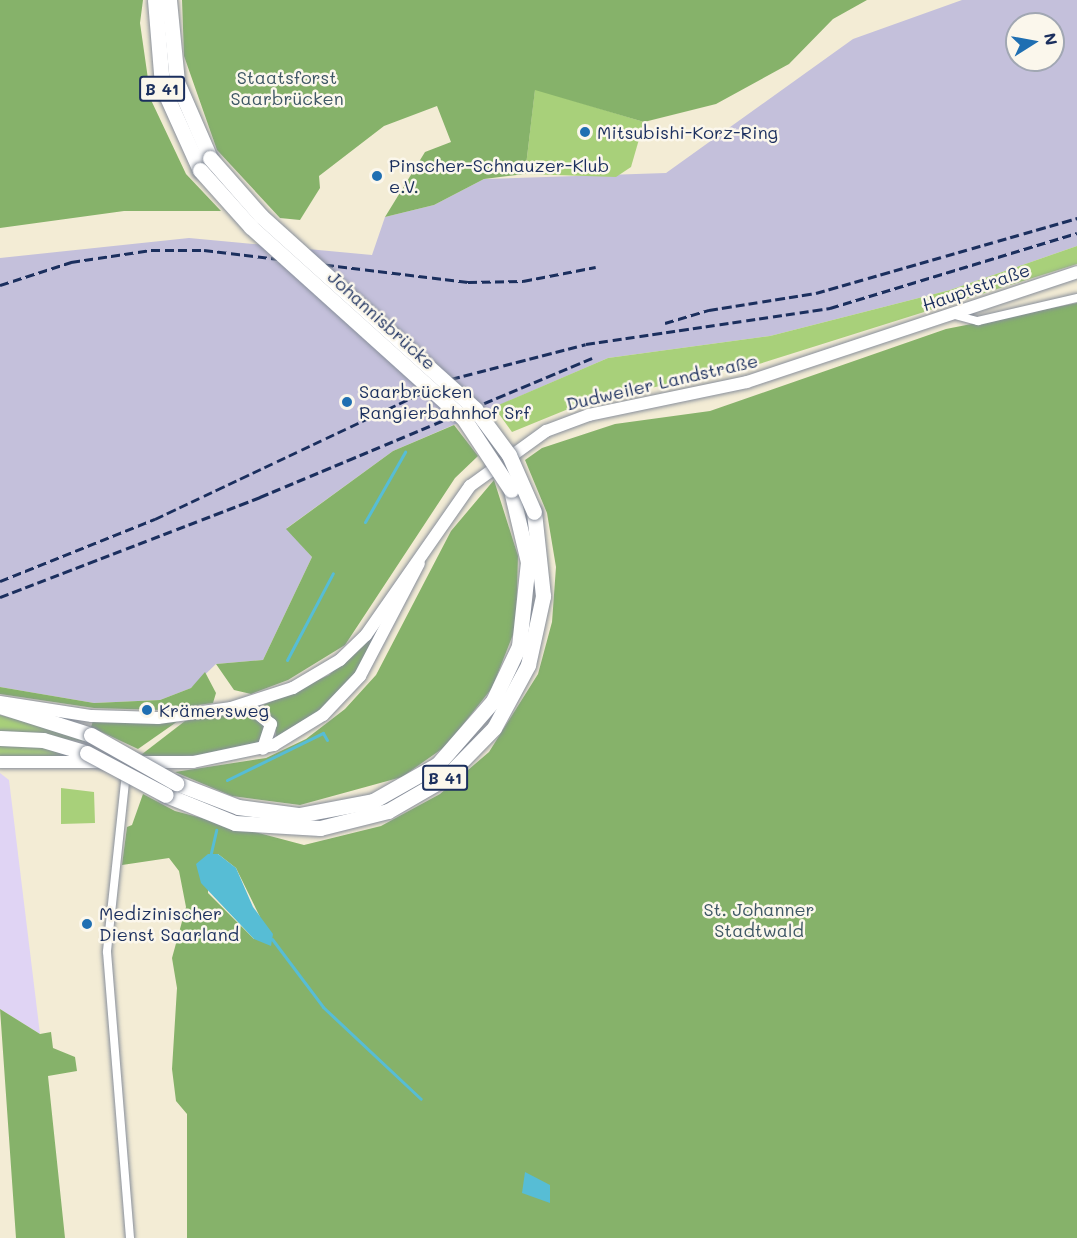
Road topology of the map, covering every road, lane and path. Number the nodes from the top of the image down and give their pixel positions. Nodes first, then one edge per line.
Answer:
1 (155, 0) edge
2 (169, 0) edge
3 (205, 164) junction
4 (1077, 272) edge
5 (1077, 298) edge
6 (951, 314) junction
7 (886, 336) joint
8 (422, 554) junction
9 (0, 704) edge
10 (246, 704) junction
11 (0, 738) edge
12 (263, 749) junction
13 (0, 762) edge
14 (127, 764) junction
15 (130, 1238) edge

1 - 3 highway, B 41
2 - 3 highway, B 41
3 - 9 highway, Johannisbrücke / B 41, bridge
3 - 11 highway, Johannisbrücke / B 41, bridge
4 - 6 main road, Hauptstraße
5 - 6 street
6 - 7 main road, Hauptstraße
7 - 8 main road, Dudweiler Landstraße
8 - 10 main road, Dudweiler Landstraße
8 - 12 main road, Dudweiler Landstraße
9 - 10 main road, Dudweiler Landstraße
10 - 12 main road
12 - 14 main road, Dudweiler Landstraße
13 - 14 main road, Dudweiler Landstraße
14 - 15 street

